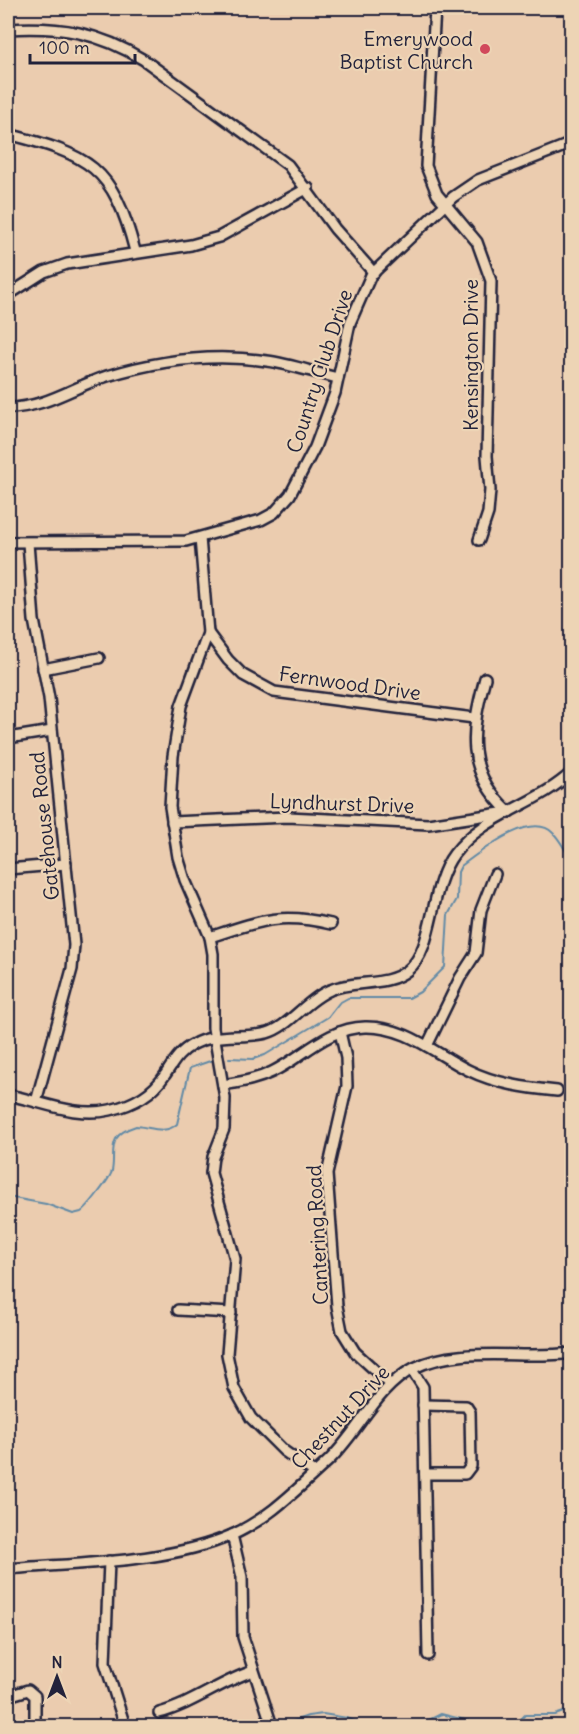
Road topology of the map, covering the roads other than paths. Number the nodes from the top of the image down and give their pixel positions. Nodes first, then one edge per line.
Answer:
1 (435, 8) edge
2 (8, 29) edge
3 (8, 134) edge
4 (572, 143) edge
5 (308, 188) junction
6 (446, 204) junction
7 (135, 251) junction
8 (374, 273) junction
9 (8, 295) edge
10 (338, 378) junction
11 (8, 408) edge
12 (200, 538) junction
13 (479, 540) dead end
14 (8, 542) edge
15 (28, 543) junction
16 (208, 633) junction
17 (99, 658) dead end
18 (43, 669) junction
19 (485, 678) dead end
20 (474, 718) junction
21 (52, 731) junction
22 (8, 738) edge
23 (572, 772) edge
24 (509, 812) junction
25 (172, 822) junction
26 (66, 864) junction
27 (8, 869) edge
28 (495, 874) dead end
29 (331, 924) dead end
30 (210, 936) junction
31 (340, 1032) junction
32 (215, 1038) junction
33 (427, 1046) junction
34 (223, 1085) junction
35 (557, 1091) dead end
36 (8, 1095) edge
37 (36, 1102) junction
38 (178, 1310) dead end
39 (231, 1313) junction
40 (572, 1353) edge
41 (411, 1370) junction
42 (390, 1384) junction
43 (423, 1405) junction
44 (314, 1473) junction
45 (424, 1474) junction
46 (232, 1535) junction
47 (109, 1561) junction
48 (8, 1569) edge
49 (428, 1655) dead end
50 (253, 1671) junction
51 (8, 1696) edge
52 (159, 1713) dead end
53 (35, 1726) edge
54 (125, 1726) edge
55 (272, 1726) edge

1 - 6 street, Kensington Drive
2 - 5 street
3 - 7 street
4 - 6 street, Country Club Drive
5 - 7 street
5 - 8 street
6 - 8 street, Country Club Drive
6 - 13 street, Kensington Drive
7 - 9 street
8 - 10 street, Country Club Drive
10 - 11 street
10 - 12 street, Country Club Drive
12 - 15 street, Country Club Drive
12 - 16 street
14 - 15 street, Country Club Drive
15 - 18 street, Gatehouse Road
16 - 20 street, Fernwood Drive
16 - 25 street
17 - 18 street
18 - 21 street, Gatehouse Road
19 - 20 street
20 - 24 street
21 - 22 street
21 - 26 street, Gatehouse Road
23 - 24 street
24 - 25 street, Lyndhurst Drive
24 - 32 street
25 - 30 street
26 - 27 street
26 - 37 street, Gatehouse Road
28 - 33 street
29 - 30 street
30 - 32 street
31 - 33 street
31 - 34 street
31 - 42 street, Cantering Road
32 - 34 street
32 - 37 street
33 - 35 street
34 - 39 street
36 - 37 street
38 - 39 street
39 - 44 street
40 - 41 street, Chestnut Drive
41 - 42 street, Chestnut Drive
41 - 43 street
42 - 44 street, Chestnut Drive
43 - 45 street
43 - 45 street
44 - 46 street, Chestnut Drive
45 - 49 street
46 - 47 street, Chestnut Drive
46 - 50 street
47 - 48 street, Chestnut Drive
47 - 54 street
50 - 52 street
50 - 55 street
51 - 53 street

